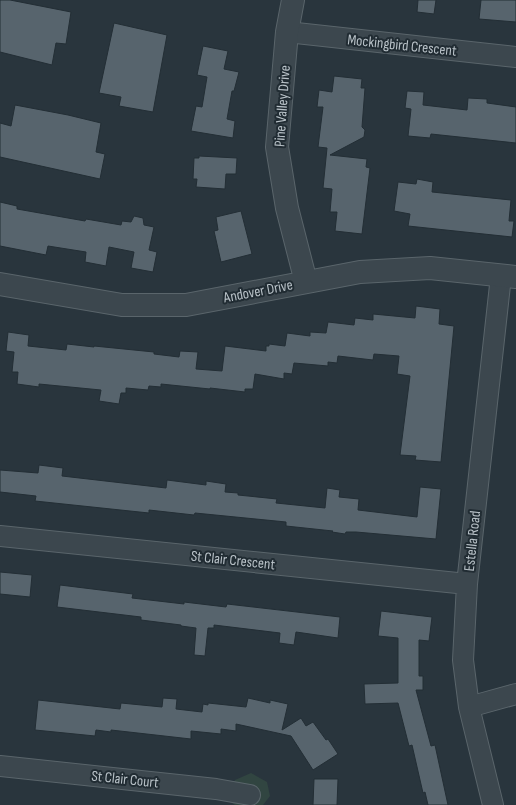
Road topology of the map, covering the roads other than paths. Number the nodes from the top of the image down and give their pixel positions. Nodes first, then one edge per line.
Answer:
1 (293, 0) edge
2 (287, 32) junction
3 (516, 57) edge
4 (508, 277) edge
5 (306, 282) junction
6 (0, 284) edge
7 (0, 536) edge
8 (467, 584) junction
9 (516, 694) edge
10 (469, 707) junction
11 (0, 766) edge
12 (250, 795) dead end
13 (493, 805) edge

1 - 2 street, Pine Valley Drive
2 - 3 street, Mockingbird Crescent
2 - 5 street, Pine Valley Drive
4 - 5 street, Andover Drive
4 - 8 street, Estella Road
5 - 6 street, Andover Drive
7 - 8 street, St Clair Crescent
8 - 10 street, Estella Road
9 - 10 street
10 - 13 street, Estella Road
11 - 12 street, St Clair Court

